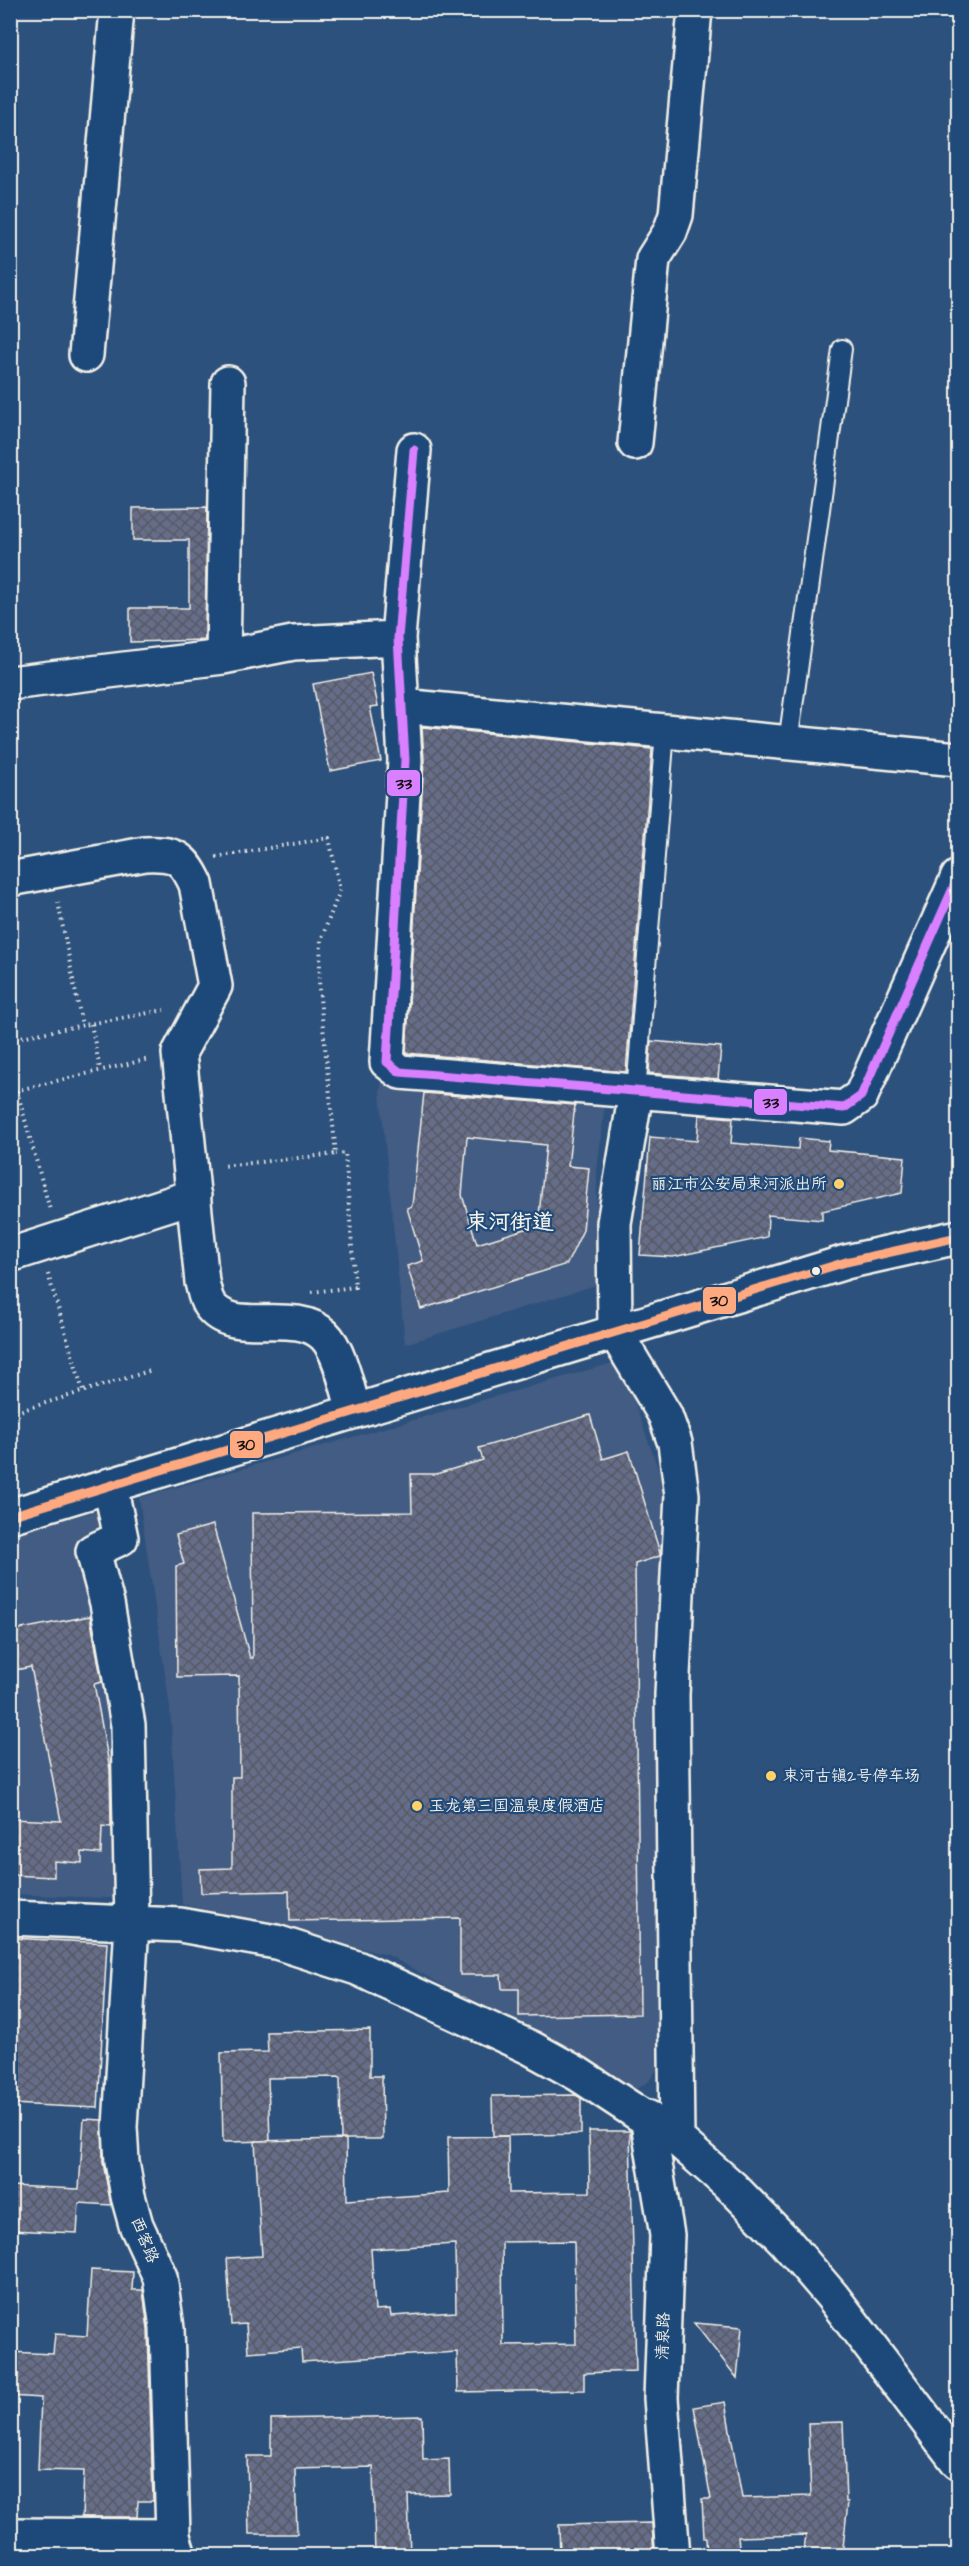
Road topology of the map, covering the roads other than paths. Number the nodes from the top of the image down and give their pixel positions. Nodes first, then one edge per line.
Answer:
1 (117, 10) edge
2 (695, 10) edge
3 (842, 349) dead end
4 (86, 355) dead end
5 (228, 383) dead end
6 (634, 443) dead end
7 (414, 450) dead end
8 (398, 638) junction
9 (223, 657) junction
10 (10, 683) edge
11 (402, 706) junction
12 (665, 731) junction
13 (788, 743) junction
14 (958, 759) edge
15 (958, 877) edge
16 (10, 879) edge
17 (636, 1092) junction
18 (192, 1182) junction
19 (958, 1237) edge
20 (36, 1247) edge
21 (615, 1332) junction
22 (354, 1411) junction
23 (110, 1485) junction
24 (10, 1515) edge
25 (10, 1918) edge
26 (132, 1924) junction
27 (647, 2118) junction
28 (677, 2139) junction
29 (958, 2462) edge
30 (10, 2535) edge
31 (176, 2546) edge
32 (673, 2556) edge

1 - 4 street
2 - 6 street
3 - 13 lane
5 - 9 street
7 - 8 street
8 - 9 street
8 - 11 street
9 - 10 street
11 - 12 street
11 - 17 street
12 - 13 street
12 - 17 lane
13 - 14 street
15 - 17 street
16 - 18 street
17 - 21 street
18 - 20 street
18 - 22 street
19 - 21 street
21 - 22 street
21 - 28 street
22 - 23 street
23 - 24 street
23 - 26 street, 西客路
25 - 26 street
26 - 27 street
26 - 31 street, 西客路
27 - 28 street
27 - 32 street, 清泉路
28 - 29 street
30 - 31 street

